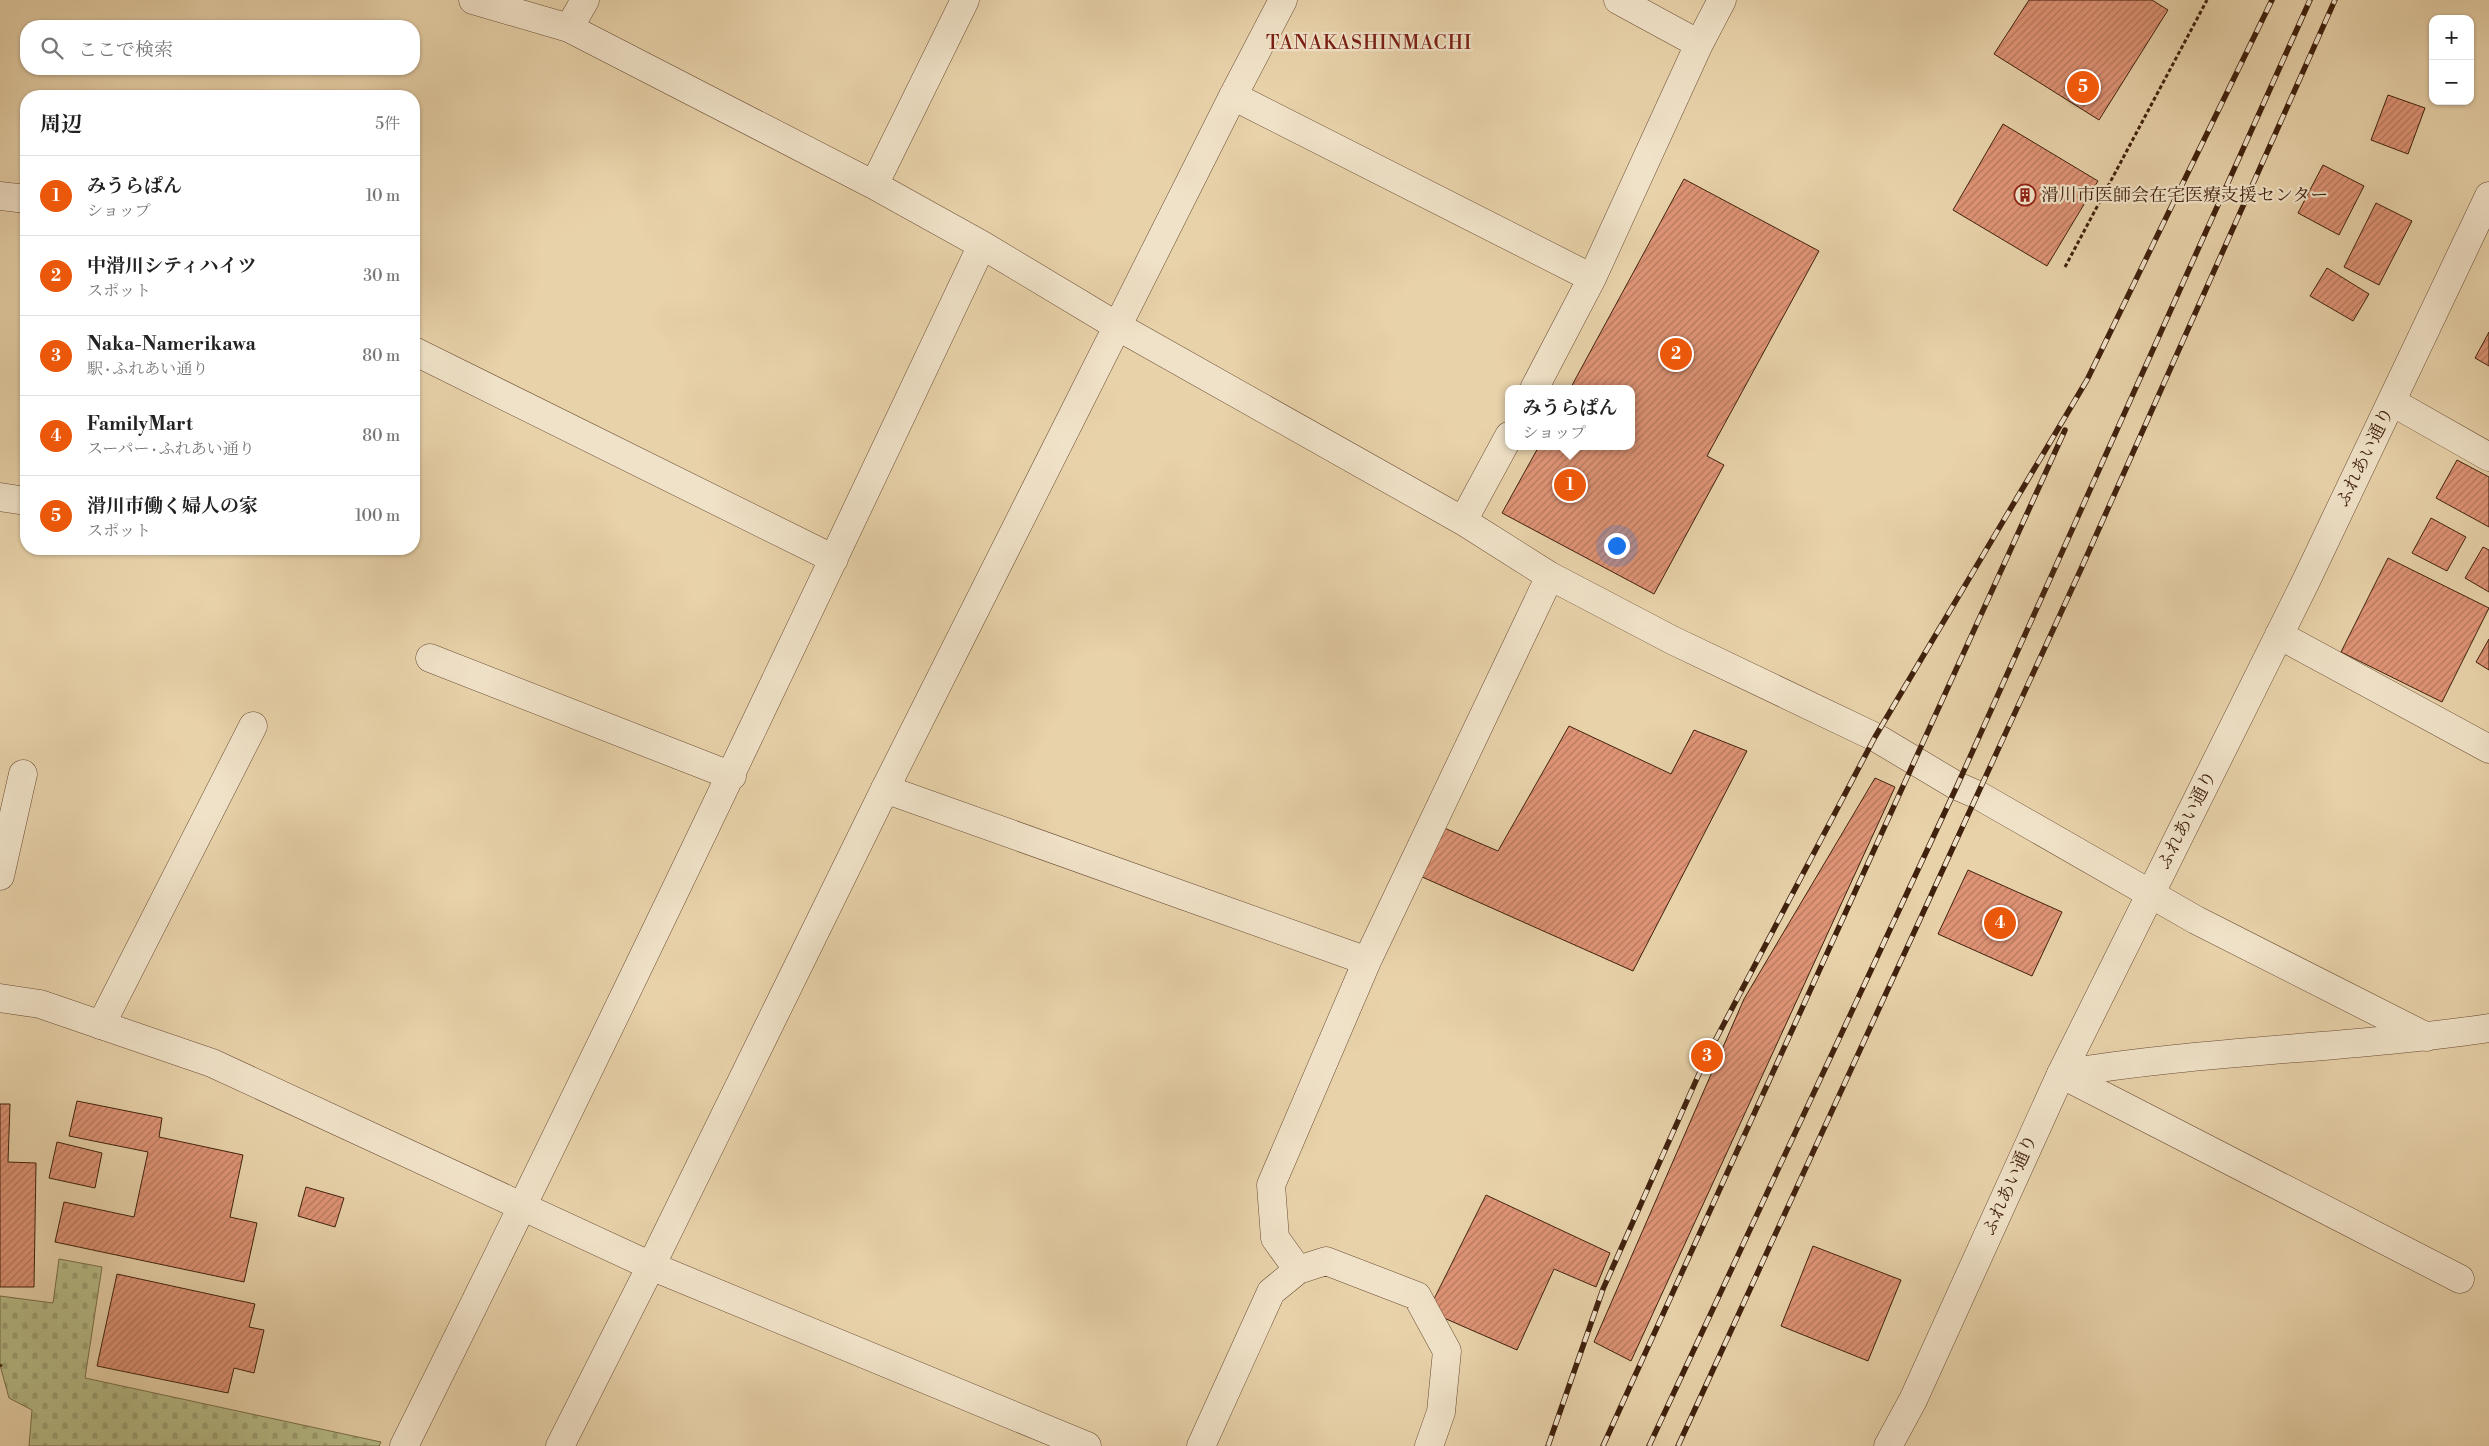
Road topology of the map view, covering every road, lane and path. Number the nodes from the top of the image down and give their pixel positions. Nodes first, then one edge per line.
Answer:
1 (473, 0) edge
2 (585, 0) edge
3 (965, 0) edge
4 (1283, 0) edge
5 (1618, 0) edge
6 (1722, 0) edge
7 (2207, 0) edge
8 (569, 28) junction
9 (1699, 44) junction
10 (1233, 96) junction
11 (874, 186) junction
12 (0, 196) edge
13 (20, 198) edge
14 (2486, 211) edge
15 (982, 245) junction
16 (2065, 267) dead end
17 (1592, 278) junction
18 (1117, 326) junction
19 (420, 354) edge
20 (1536, 385) edge
21 (2392, 402) junction
22 (1505, 443) edge
23 (2489, 457) edge
24 (0, 497) edge
25 (20, 500) edge
26 (1463, 521) junction
27 (834, 559) junction
28 (1550, 576) junction
29 (2279, 636) junction
30 (430, 658) dead end
31 (253, 726) dead end
32 (2489, 750) edge
33 (23, 774) dead end
34 (732, 776) junction
35 (885, 789) junction
36 (0, 876) edge
37 (2150, 893) junction
38 (1367, 961) junction
39 (0, 998) edge
40 (101, 1025) junction
41 (2489, 1028) edge
42 (2427, 1038) junction
43 (2061, 1074) junction
44 (523, 1208) junction
45 (651, 1266) junction
46 (1298, 1270) junction
47 (2460, 1279) dead end
48 (404, 1446) edge
49 (560, 1446) edge
50 (1088, 1446) edge
51 (1201, 1446) edge
52 (1429, 1446) edge
53 (1888, 1446) edge

1 - 8 street
2 - 8 street
3 - 11 street
4 - 10 street
5 - 9 street
6 - 9 street
7 - 16 path
8 - 11 street
9 - 17 street
10 - 17 street
10 - 18 street
11 - 15 street
12 - 13 street
14 - 21 street, ふれあい通り
15 - 18 street
15 - 27 street
17 - 20 street
18 - 26 street
18 - 35 street
19 - 27 street
21 - 23 street
21 - 29 street, ふれあい通り
22 - 26 street
24 - 25 street
26 - 28 street
27 - 34 street
28 - 37 street
28 - 38 street
29 - 32 street
29 - 37 street, ふれあい通り
30 - 34 street
31 - 40 street
33 - 36 street
34 - 44 street
35 - 38 street
35 - 45 street
37 - 42 street
37 - 43 street, ふれあい通り
38 - 46 street
39 - 40 street
40 - 44 street
41 - 42 street
42 - 43 street
43 - 47 street
43 - 53 street, ふれあい通り
44 - 45 street
44 - 48 street
45 - 49 street
45 - 50 street
46 - 51 street
46 - 52 street

